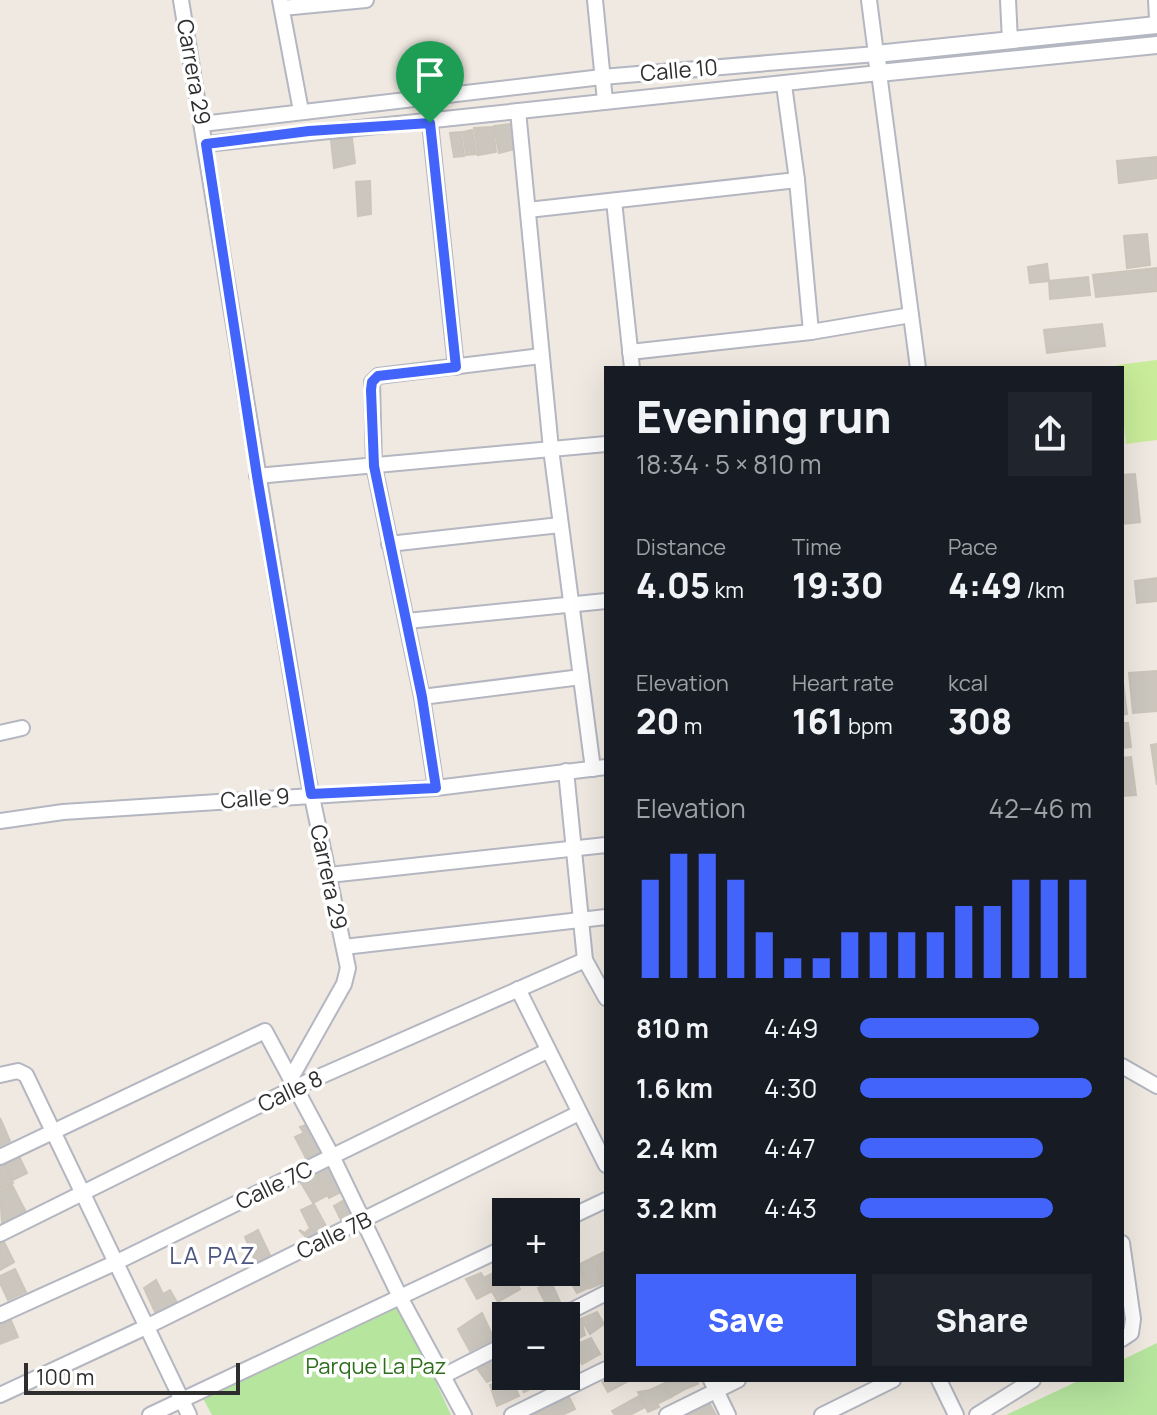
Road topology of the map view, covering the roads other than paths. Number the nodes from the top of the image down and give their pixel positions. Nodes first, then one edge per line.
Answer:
1 (181, 0) edge
2 (366, 0) edge
3 (595, 0) edge
4 (869, 0) edge
5 (1008, 0) edge
6 (1156, 0) edge
7 (281, 4) edge
8 (1157, 22) edge
9 (1010, 41) junction
10 (1157, 45) edge
11 (876, 54) junction
12 (879, 73) junction
13 (602, 77) junction
14 (784, 85) junction
15 (605, 101) junction
16 (301, 111) junction
17 (518, 111) junction
18 (430, 123) junction
19 (202, 124) junction
20 (206, 144) junction
21 (797, 180) junction
22 (614, 201) junction
23 (528, 210) junction
24 (911, 315) junction
25 (811, 332) junction
26 (630, 352) junction
27 (541, 356) junction
28 (632, 366) edge
29 (918, 366) edge
30 (456, 367) junction
31 (604, 444) edge
32 (551, 449) junction
33 (374, 466) junction
34 (257, 476) junction
35 (560, 525) junction
36 (389, 544) junction
37 (604, 601) edge
38 (573, 603) junction
39 (407, 621) junction
40 (581, 677) junction
41 (422, 697) junction
42 (22, 728) dead end
43 (0, 733) edge
44 (600, 768) edge
45 (566, 771) junction
46 (436, 788) junction
47 (311, 794) junction
48 (0, 821) edge
49 (604, 845) edge
50 (574, 848) junction
51 (329, 875) junction
52 (604, 917) edge
53 (583, 920) junction
54 (344, 947) junction
55 (585, 960) junction
56 (518, 989) junction
57 (604, 992) edge
58 (547, 1051) junction
59 (1124, 1067) edge
60 (0, 1075) edge
61 (294, 1082) junction
62 (1157, 1086) edge
63 (579, 1113) junction
64 (52, 1131) junction
65 (332, 1156) junction
66 (0, 1157) edge
67 (604, 1161) edge
68 (84, 1193) junction
69 (604, 1201) edge
70 (580, 1212) edge
71 (362, 1221) junction
72 (0, 1234) edge
73 (492, 1254) edge
74 (1124, 1257) edge
75 (117, 1262) junction
76 (604, 1294) edge
77 (400, 1297) junction
78 (580, 1306) edge
79 (0, 1315) edge
80 (146, 1327) junction
81 (1124, 1338) edge
82 (492, 1351) edge
83 (604, 1370) edge
84 (443, 1376) junction
85 (889, 1382) edge
86 (940, 1382) edge
87 (1030, 1382) edge
88 (714, 1385) edge
89 (0, 1395) edge
90 (182, 1399) junction
91 (150, 1415) edge
92 (189, 1415) edge
93 (464, 1415) edge
94 (512, 1415) edge
95 (667, 1415) edge
96 (728, 1415) edge
97 (822, 1415) edge
98 (956, 1415) edge
99 (977, 1415) edge

1 - 19 street, Carrera 29
2 - 7 street
3 - 13 street
4 - 11 street
5 - 9 street
6 - 8 street
7 - 16 street
8 - 9 street, Calle 10
9 - 11 street, Calle 10
10 - 12 street, Calle 10
11 - 12 street
11 - 13 street, Calle 10
12 - 14 street, Calle 10
12 - 24 street
13 - 15 street
13 - 16 street, Calle 10
14 - 15 street, Calle 10
14 - 21 street
15 - 17 street, Calle 10
16 - 19 street, Calle 10
17 - 18 street, Calle 10
17 - 23 street
18 - 20 street, Calle 10
18 - 30 street
19 - 20 street, Carrera 29
20 - 34 street, Carrera 29
21 - 22 street
21 - 25 street
22 - 23 street
22 - 26 street
23 - 27 street
24 - 25 street
24 - 29 street
25 - 26 street
26 - 28 street
27 - 30 street
27 - 32 street
30 - 33 street
31 - 32 street
32 - 33 street
32 - 35 street
33 - 34 street
33 - 36 street
34 - 47 street, Carrera 29
35 - 36 street
35 - 38 street
36 - 39 street
37 - 38 street
38 - 39 street
38 - 40 street
39 - 41 street
40 - 41 street
40 - 44 street
41 - 46 street
42 - 43 street
44 - 45 street, Calle 9
45 - 46 street, Calle 9
45 - 50 street
46 - 47 street, Calle 9
47 - 48 street, Calle 9
47 - 51 street, Carrera 29
49 - 50 street
50 - 51 street
50 - 53 street
51 - 54 street, Carrera 29
52 - 53 street
53 - 54 street
53 - 55 street
54 - 61 street, Carrera 29
55 - 56 street, Calle 8
55 - 57 street
56 - 58 street
56 - 61 street, Calle 8
58 - 63 street
58 - 65 street, Calle 7C
59 - 62 street
60 - 64 street
61 - 64 street
61 - 65 street
61 - 68 street, Calle 8
63 - 67 street
63 - 71 street, Calle 7B
64 - 66 street
64 - 68 street
65 - 71 street
65 - 75 street, Calle 7C
68 - 72 street, Calle 8
68 - 75 street
69 - 70 street
71 - 77 street
71 - 80 street, Calle 7B
73 - 77 street
74 - 81 street
75 - 79 street, Calle 7C
75 - 80 street
76 - 78 street
77 - 84 street
77 - 90 street
80 - 89 street, Calle 7B
80 - 90 street
82 - 84 street
83 - 94 street
84 - 93 street
85 - 97 street
86 - 98 street
87 - 99 street
88 - 95 street
88 - 96 street
90 - 91 street
90 - 92 street

